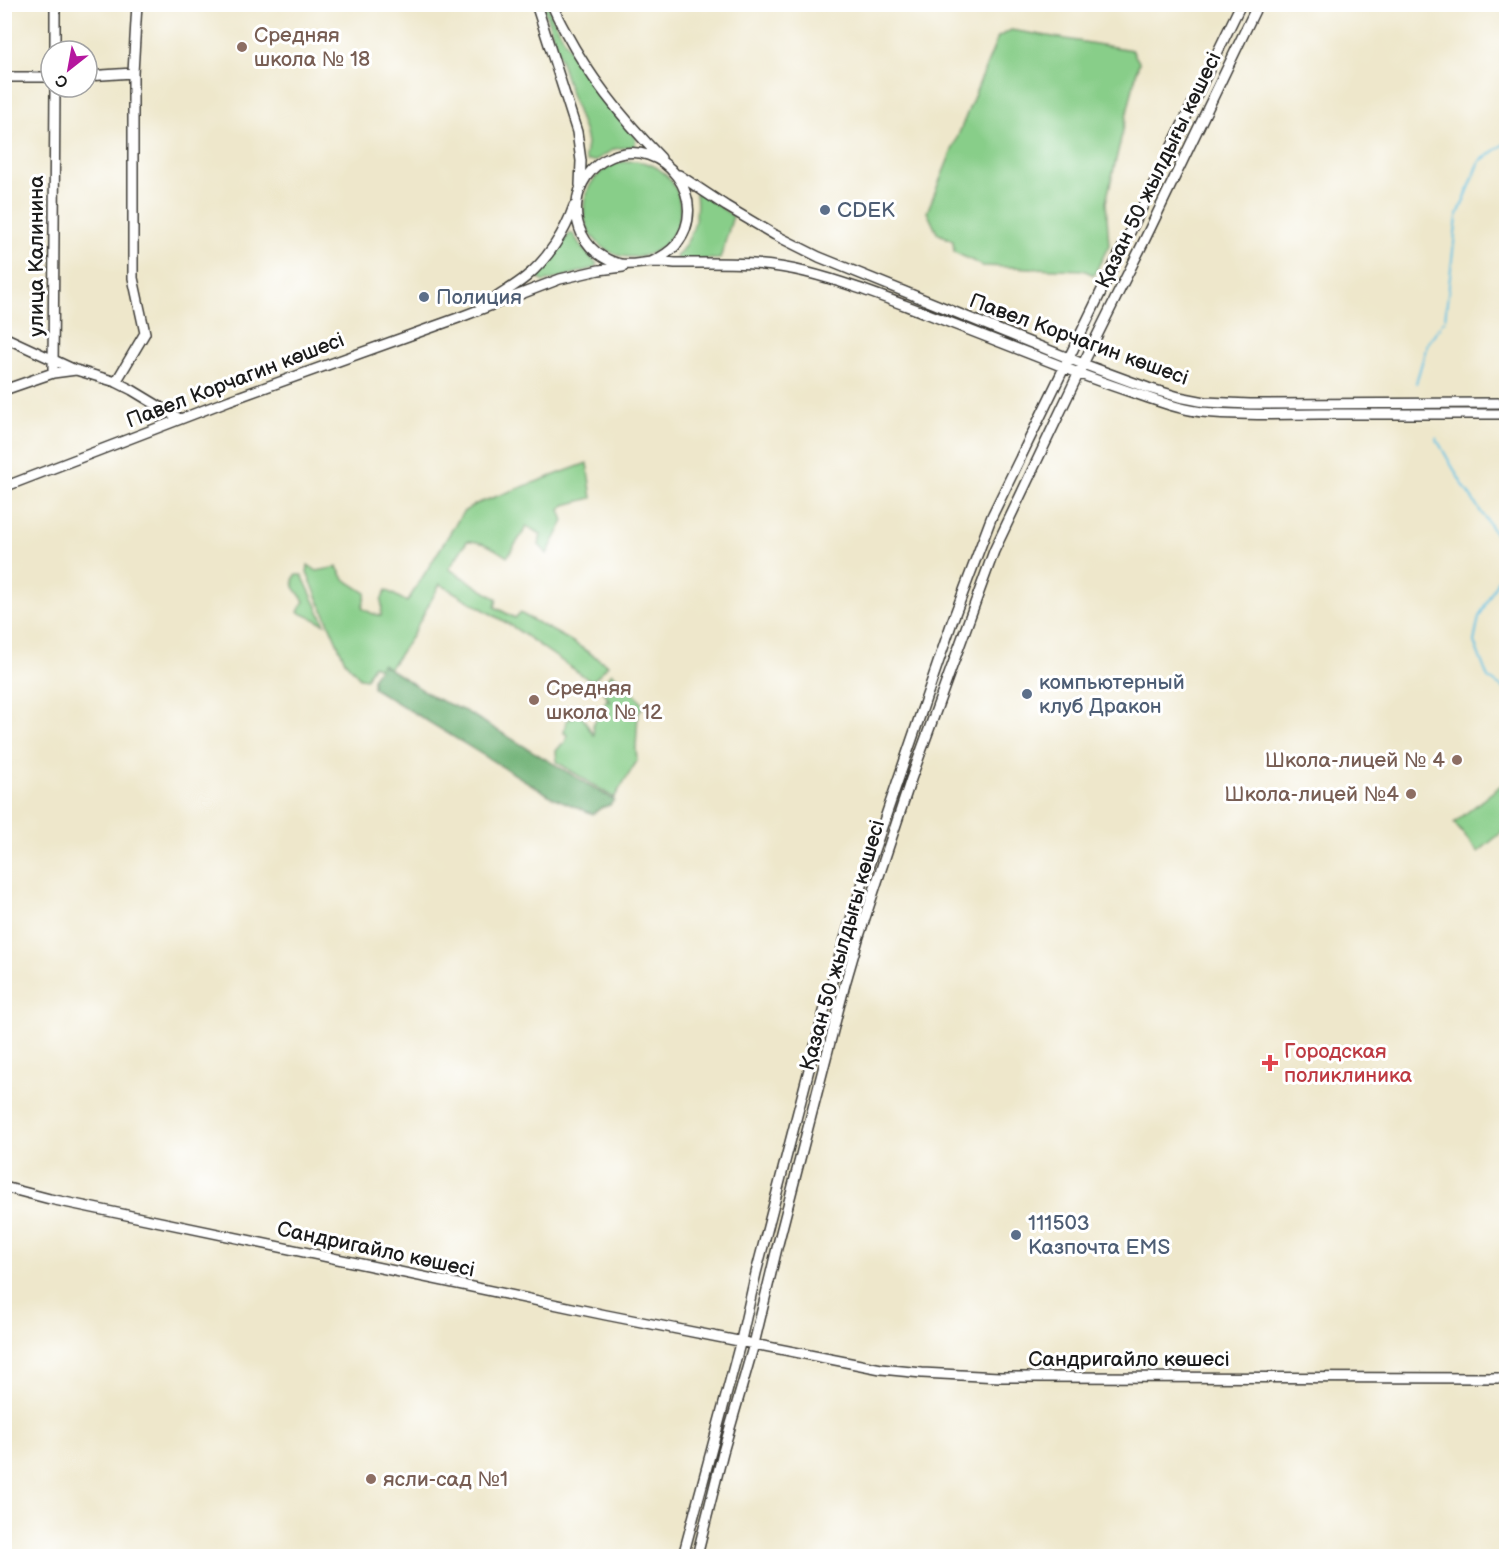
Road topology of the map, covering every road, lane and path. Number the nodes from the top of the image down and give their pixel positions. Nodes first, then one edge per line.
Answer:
1 (55, 4) edge
2 (137, 4) edge
3 (536, 4) edge
4 (552, 4) edge
5 (1243, 4) edge
6 (1256, 7) edge
7 (55, 39) edge
8 (133, 73) junction
9 (99, 75) edge
10 (4, 77) edge
11 (39, 77) edge
12 (55, 99) edge
13 (1174, 143) junction
14 (1188, 149) junction
15 (670, 168) junction
16 (580, 187) junction
17 (576, 200) junction
18 (651, 262) junction
19 (630, 266) junction
20 (479, 310) junction
21 (1011, 335) junction
22 (4, 338) edge
23 (1007, 345) junction
24 (1070, 358) junction
25 (53, 360) junction
26 (1083, 364) junction
27 (1065, 368) junction
28 (76, 370) junction
29 (53, 373) junction
30 (1078, 374) junction
31 (116, 382) junction
32 (4, 390) edge
33 (1146, 392) junction
34 (1506, 403) edge
35 (1506, 414) edge
36 (180, 419) junction
37 (4, 487) edge
38 (952, 622) junction
39 (966, 627) junction
40 (819, 1030) junction
41 (833, 1034) junction
42 (4, 1187) edge
43 (756, 1273) junction
44 (770, 1277) junction
45 (741, 1341) junction
46 (754, 1344) junction
47 (1506, 1378) edge
48 (711, 1449) junction
49 (723, 1452) junction
50 (683, 1557) edge
51 (697, 1557) edge

1 - 7 street
2 - 8 street
3 - 16 street
4 - 15 street
5 - 6 street
5 - 13 street, Қазан 50 жылдығы көшесі
6 - 14 street, Қазан 50 жылдығы көшесі
8 - 9 street
8 - 31 street
10 - 11 street
12 - 25 street, улица Калинина
13 - 14 street
13 - 24 street, Қазан 50 жылдығы көшесі
14 - 26 street, Қазан 50 жылдығы көшесі
15 - 16 street
15 - 18 street
15 - 21 street, Павел Корчагин көшесі
16 - 17 street
17 - 19 street
17 - 20 street, Павел Корчагин көшесі
18 - 19 street
18 - 23 street, Павел Корчагин көшесі
19 - 20 street, Павел Корчагин көшесі
20 - 36 street, Павел Корчагин көшесі
21 - 23 street
21 - 24 street, Павел Корчагин көшесі
22 - 25 street
23 - 27 street, Павел Корчагин көшесі
24 - 26 street, Павел Корчагин көшесі
24 - 27 street, Қазан 50 жылдығы көшесі
25 - 28 street
25 - 29 street, улица Калинина
26 - 30 street, Қазан 50 жылдығы көшесі
26 - 33 street, Павел Корчагин көшесі
27 - 30 street, Павел Корчагин көшесі
27 - 38 street, Қазан 50 жылдығы көшесі
28 - 29 street
28 - 31 street
29 - 32 street
30 - 33 street, Павел Корчагин көшесі
30 - 39 street, Қазан 50 жылдығы көшесі
31 - 36 street
33 - 34 street, Павел Корчагин көшесі
33 - 35 street, Павел Корчагин көшесі
36 - 37 street, Павел Корчагин көшесі
38 - 39 street
38 - 40 street, Қазан 50 жылдығы көшесі
39 - 41 street, Қазан 50 жылдығы көшесі
40 - 41 street
40 - 43 street, Қазан 50 жылдығы көшесі
41 - 44 street, Қазан 50 жылдығы көшесі
42 - 45 street, Сандригайло көшесі
43 - 44 street
43 - 45 street, Қазан 50 жылдығы көшесі
44 - 46 street, Қазан 50 жылдығы көшесі
45 - 46 street, Сандригайло көшесі
45 - 48 street, Қазан 50 жылдығы көшесі
46 - 47 street, Сандригайло көшесі
46 - 49 street, Қазан 50 жылдығы көшесі
48 - 49 street
48 - 50 street, Қазан 50 жылдығы көшесі
49 - 51 street, Қазан 50 жылдығы көшесі

